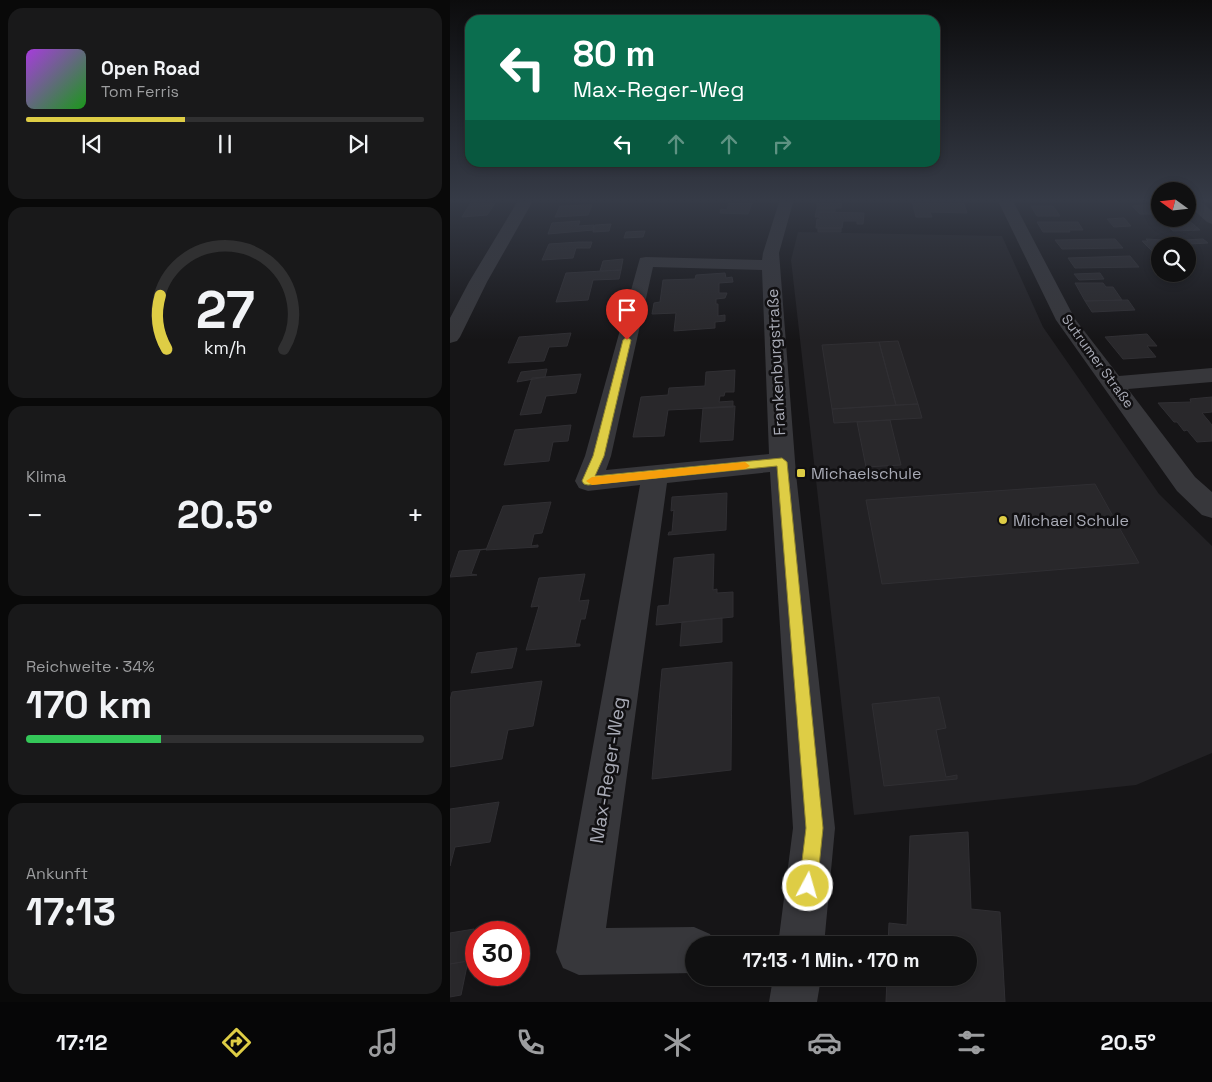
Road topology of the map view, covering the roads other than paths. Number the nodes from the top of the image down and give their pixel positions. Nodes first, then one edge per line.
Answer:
1 (499, 246) edge
2 (773, 246) edge
3 (1028, 246) edge
4 (771, 265) junction
5 (450, 338) edge
6 (1212, 375) edge
7 (1114, 383) junction
8 (782, 462) junction
9 (655, 475) junction
10 (1212, 508) edge
11 (803, 936) edge
12 (685, 950) edge
13 (796, 986) edge
14 (793, 1002) edge

1 - 5 street
2 - 4 street, Frankenburgstraße
3 - 7 street, Sutrumer Straße
4 - 8 street, Frankenburgstraße
4 - 9 street
6 - 7 street
7 - 10 street, Sutrumer Straße
8 - 9 street
8 - 11 street, Frankenburgstraße
9 - 12 street, Max-Reger-Weg
13 - 14 street

